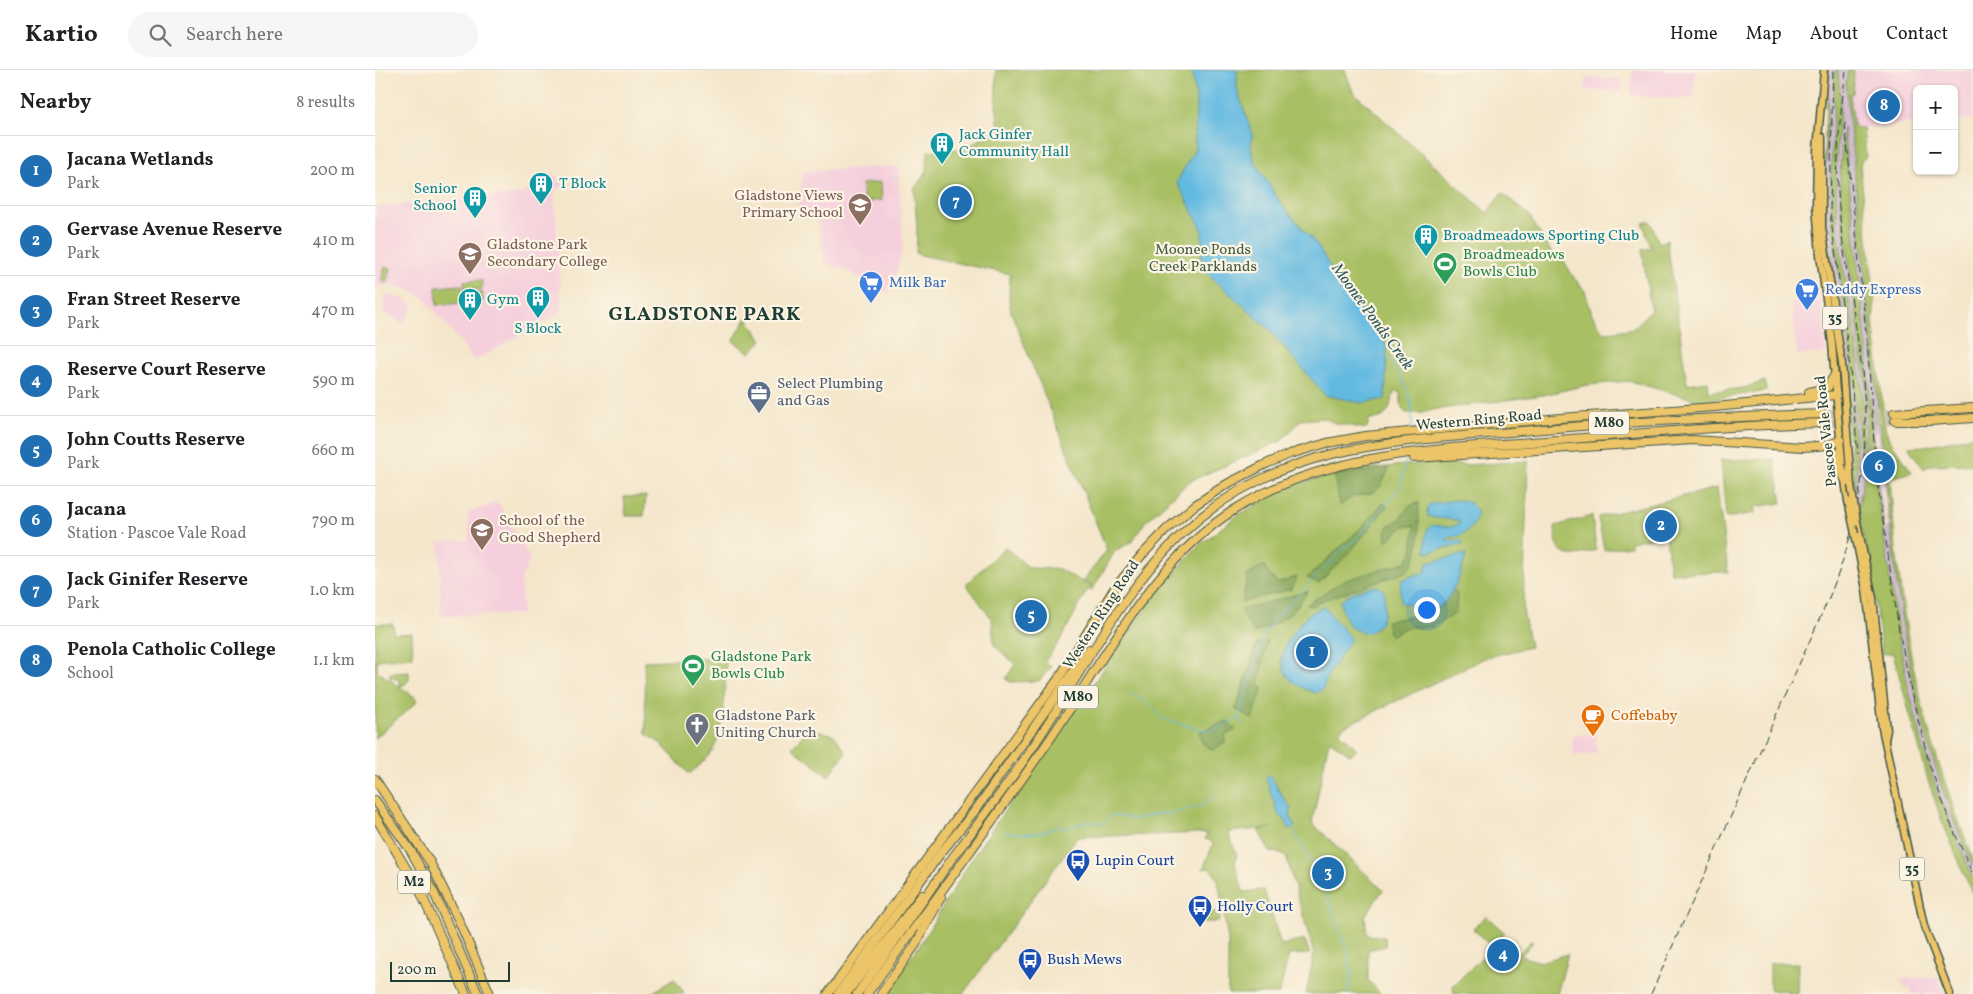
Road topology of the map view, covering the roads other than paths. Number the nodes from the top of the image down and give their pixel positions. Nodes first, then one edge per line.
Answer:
1 (1823, 70) edge
2 (1821, 116) junction
3 (1834, 376) junction
4 (1836, 395) junction
5 (1845, 400) junction
6 (1763, 401) junction
7 (1846, 407) junction
8 (1973, 408) edge
9 (1825, 414) tunnel mouth
10 (1973, 418) edge
11 (1826, 423) tunnel mouth
12 (1840, 440) junction
13 (1829, 445) junction
14 (1433, 454) junction
15 (1845, 478) junction
16 (1121, 605) junction
17 (1885, 741) junction
18 (1011, 746) junction
19 (375, 779) edge
20 (375, 794) edge
21 (375, 800) edge
22 (375, 816) edge
23 (411, 851) junction
24 (940, 854) junction
25 (952, 860) junction
26 (954, 873) junction
27 (466, 994) edge
28 (478, 994) edge
29 (490, 994) edge
30 (828, 994) edge
31 (839, 994) edge
32 (846, 994) edge
33 (857, 994) edge
34 (867, 994) edge
35 (881, 994) edge
36 (1950, 994) edge

1 - 2 main road, Pascoe Vale Road / 35
2 - 3 main road, Pascoe Vale Road / 35
2 - 5 main road, Pascoe Vale Road / 35
3 - 4 main road, Pascoe Vale Road / 35
3 - 6 highway
4 - 5 main road
4 - 6 highway
4 - 12 main road, Pascoe Vale Road / 35
5 - 7 main road, Pascoe Vale Road / 35
6 - 18 highway
7 - 12 main road
7 - 17 main road, Pascoe Vale Road / 35, bridge
8 - 10 highway
9 - 16 highway, Western Ring Road / M80
11 - 14 highway, Western Ring Road / M80
12 - 13 highway
12 - 15 main road, Pascoe Vale Road / 35
13 - 14 highway
13 - 15 highway
14 - 26 highway, Western Ring Road / M80
15 - 17 main road, Pascoe Vale Road / 35, bridge
16 - 24 highway
16 - 25 highway, Western Ring Road / M80
17 - 36 main road, Pascoe Vale Road / 35
18 - 24 highway
18 - 30 highway
19 - 29 highway
20 - 23 highway
21 - 23 highway, M2
22 - 27 highway, M2
23 - 28 highway, M2
24 - 31 highway
25 - 32 highway
25 - 33 highway, Western Ring Road / M80
26 - 34 highway, Western Ring Road / M80
26 - 35 highway

